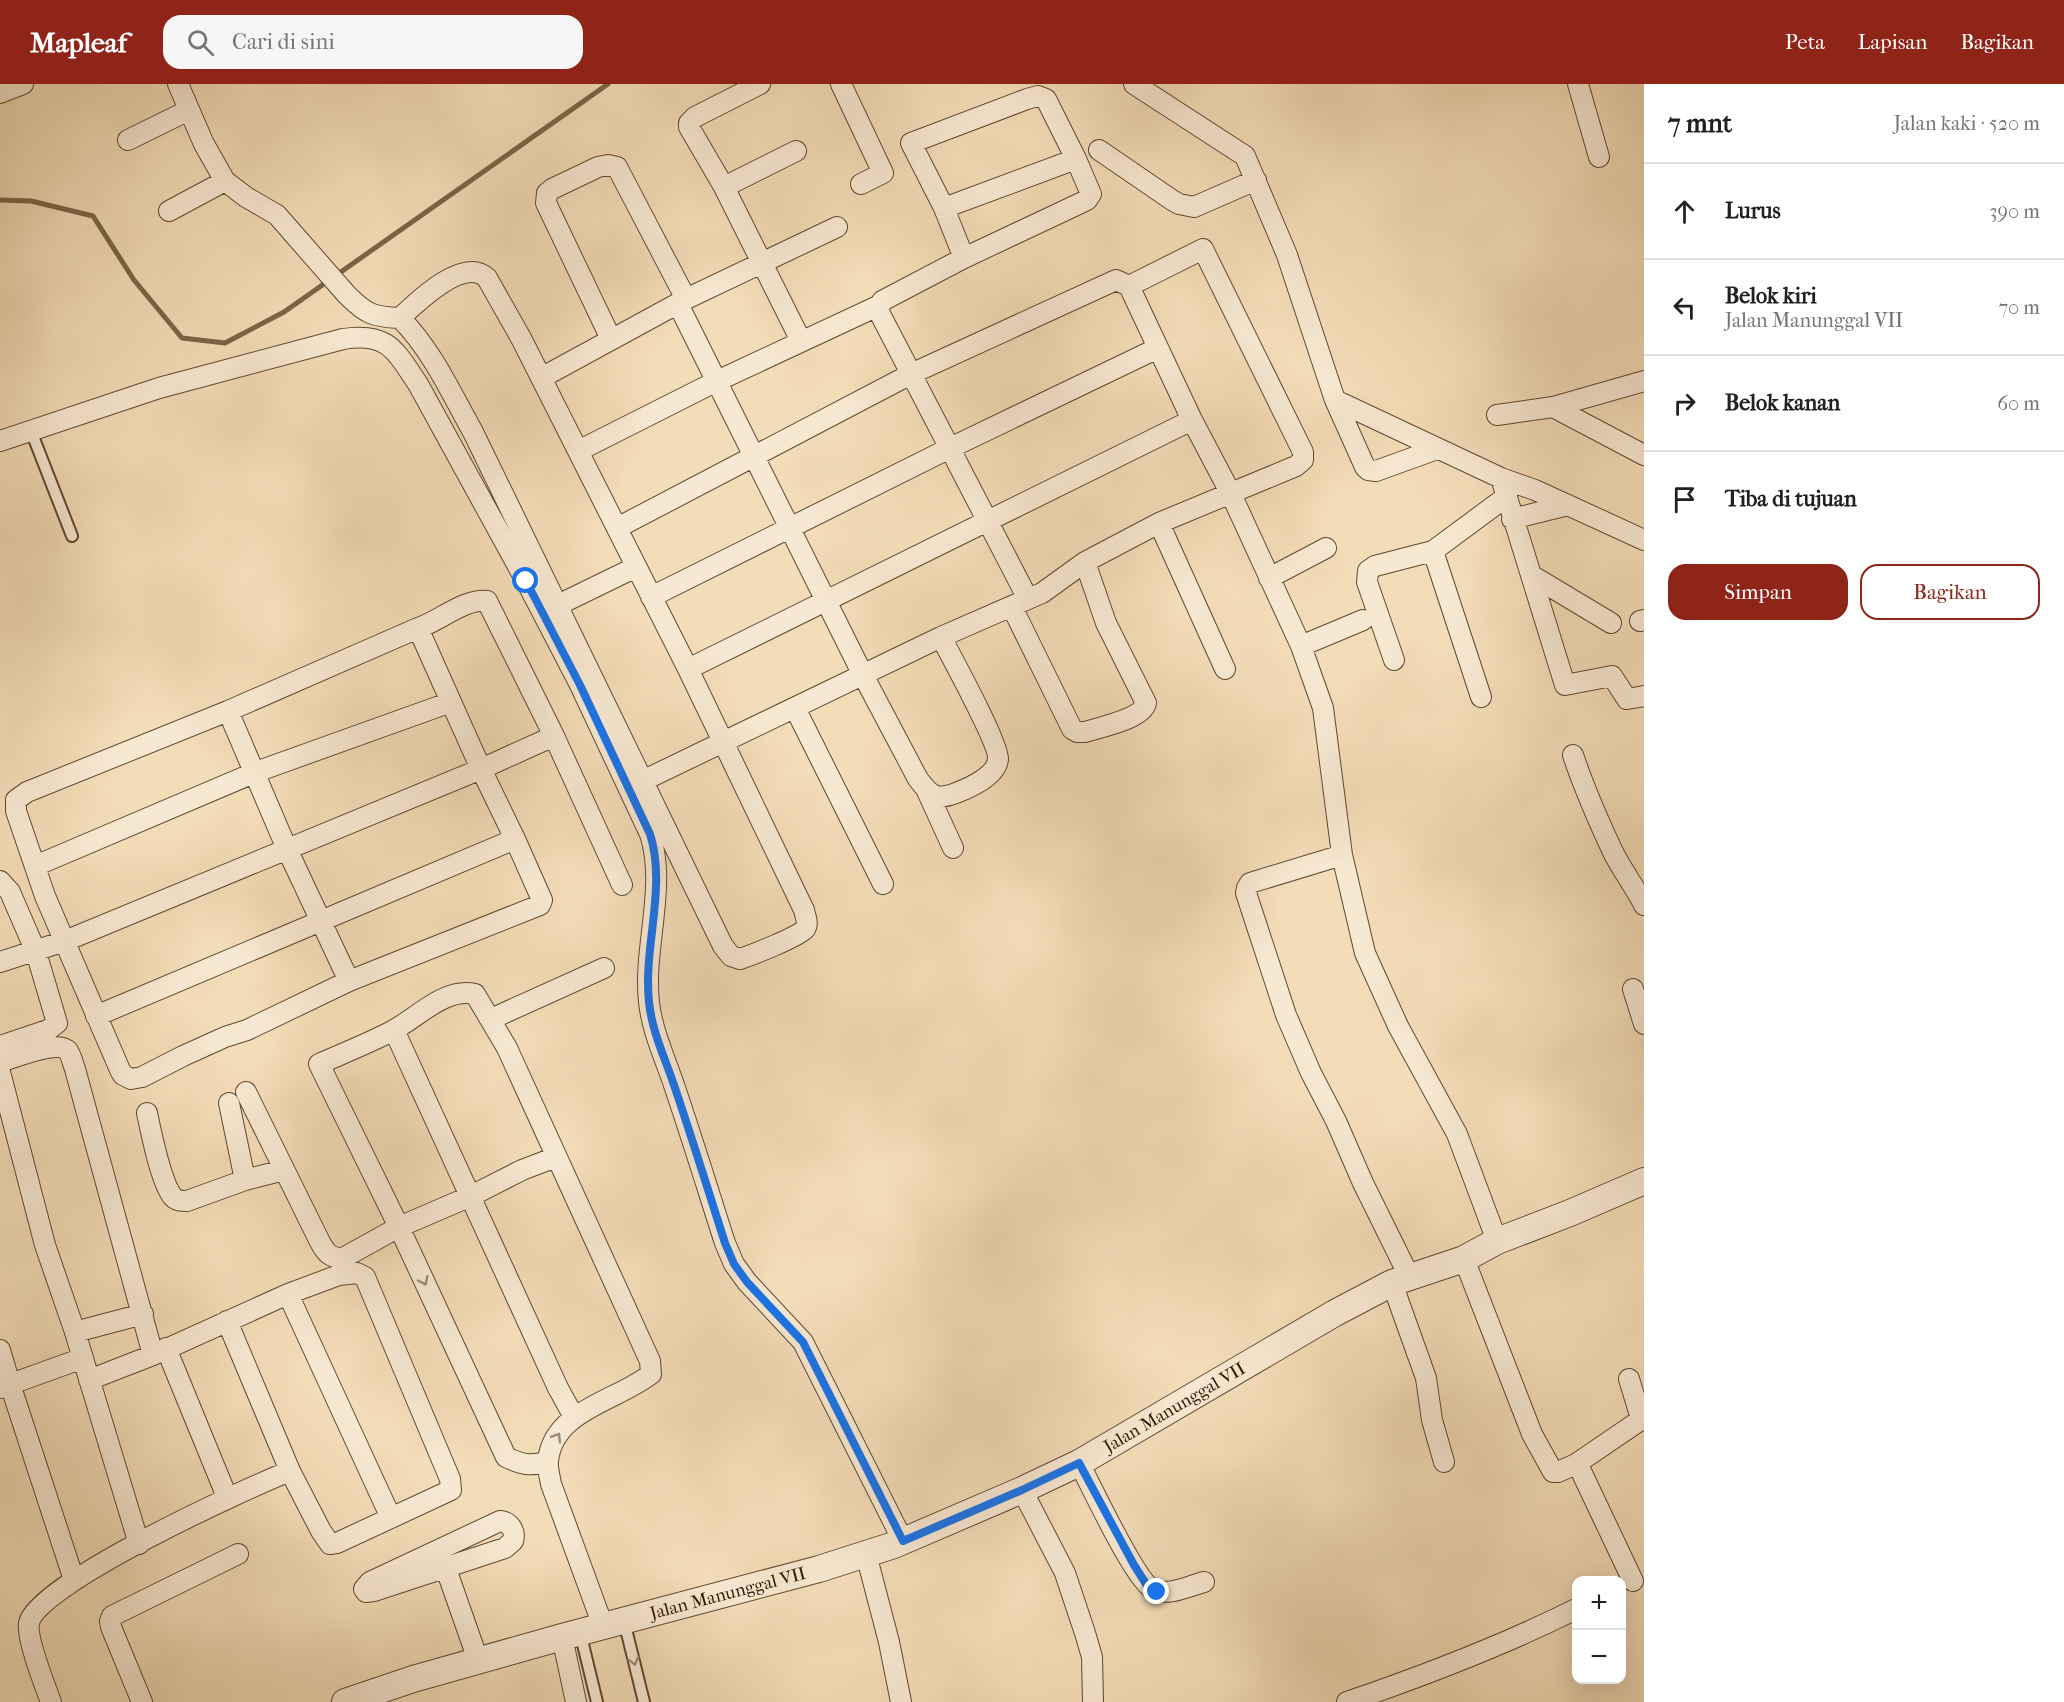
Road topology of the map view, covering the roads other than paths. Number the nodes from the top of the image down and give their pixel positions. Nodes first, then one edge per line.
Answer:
1 (23, 84) edge
2 (178, 84) edge
3 (760, 84) edge
4 (841, 84) edge
5 (1134, 84) edge
6 (1578, 84) edge
7 (0, 93) edge
8 (189, 110) junction
9 (128, 140) dead end
10 (1099, 150) dead end
11 (796, 151) dead end
12 (1599, 157) dead end
13 (1076, 159) junction
14 (1256, 180) junction
15 (225, 181) junction
16 (861, 184) dead end
17 (724, 187) junction
18 (944, 208) junction
19 (169, 212) dead end
20 (837, 227) dead end
21 (964, 258) junction
22 (762, 262) junction
23 (1129, 286) junction
24 (682, 302) junction
25 (879, 305) junction
26 (400, 318) junction
27 (611, 339) junction
28 (801, 341) junction
29 (1158, 348) junction
30 (911, 374) junction
31 (541, 378) junction
32 (1644, 381) edge
33 (715, 382) junction
34 (1335, 400) junction
35 (1553, 407) junction
36 (1497, 415) dead end
37 (1192, 420) junction
38 (31, 431) junction
39 (0, 441) edge
40 (950, 448) junction
41 (1437, 449) junction
42 (578, 451) junction
43 (1644, 455) edge
44 (753, 458) junction
45 (1501, 478) junction
46 (1230, 494) junction
47 (1506, 497) junction
48 (1568, 505) junction
49 (1512, 519) junction
50 (989, 522) junction
51 (1159, 523) junction
52 (617, 528) junction
53 (789, 528) junction
54 (72, 536) dead end
55 (1644, 540) edge
56 (1326, 548) dead end
57 (1433, 550) junction
58 (1085, 562) junction
59 (636, 567) junction
60 (1531, 575) junction
61 (1269, 578) junction
62 (651, 597) junction
63 (826, 602) junction
64 (1020, 603) junction
65 (558, 605) junction
66 (1363, 620) dead end
67 (1611, 623) dead end
68 (418, 628) junction
69 (941, 637) junction
70 (1301, 646) junction
71 (1394, 660) dead end
72 (688, 669) junction
73 (1225, 669) dead end
74 (863, 675) junction
75 (1644, 696) edge
76 (1480, 697) dead end
77 (451, 702) junction
78 (795, 708) junction
79 (228, 711) junction
80 (554, 736) junction
81 (723, 743) junction
82 (1573, 755) dead end
83 (480, 769) junction
84 (256, 772) junction
85 (636, 784) junction
86 (927, 791) junction
87 (514, 839) junction
88 (953, 848) dead end
89 (286, 849) junction
90 (1341, 855) junction
91 (35, 866) junction
92 (0, 881) edge
93 (883, 884) dead end
94 (622, 885) dead end
95 (1644, 905) edge
96 (320, 920) junction
97 (65, 941) junction
98 (36, 952) junction
99 (0, 962) edge
100 (604, 968) dead end
101 (349, 981) junction
102 (1633, 989) dead end
103 (96, 1016) junction
104 (491, 1019) junction
105 (1644, 1024) edge
106 (394, 1030) junction
107 (0, 1046) edge
108 (0, 1062) edge
109 (0, 1072) edge
110 (246, 1092) dead end
111 (229, 1103) dead end
112 (147, 1113) dead end
113 (556, 1157) junction
114 (284, 1170) junction
115 (245, 1180) junction
116 (1644, 1181) edge
117 (471, 1196) junction
118 (399, 1227) junction
119 (1497, 1241) junction
120 (1464, 1258) junction
121 (1400, 1280) junction
122 (288, 1294) junction
123 (143, 1314) junction
124 (227, 1322) junction
125 (75, 1332) junction
126 (0, 1350) edge
127 (160, 1351) junction
128 (83, 1358) junction
129 (1629, 1379) dead end
130 (89, 1380) junction
131 (5, 1386) edge
132 (574, 1417) junction
133 (547, 1462) junction
134 (1444, 1462) dead end
135 (1079, 1463) junction
136 (1576, 1464) junction
137 (290, 1471) junction
138 (1022, 1490) junction
139 (227, 1497) junction
140 (391, 1518) junction
141 (903, 1541) junction
142 (139, 1544) junction
143 (238, 1554) dead end
144 (866, 1554) junction
145 (445, 1566) junction
146 (74, 1580) junction
147 (1633, 1581) edge
148 (1204, 1582) dead end
149 (1572, 1611) edge
150 (592, 1629) junction
151 (478, 1660) junction
152 (51, 1702) edge
153 (142, 1702) edge
154 (345, 1702) edge
155 (576, 1702) edge
156 (597, 1702) edge
157 (644, 1702) edge
158 (901, 1702) edge
159 (1093, 1702) edge
160 (1347, 1702) edge

1 - 7 street
2 - 8 street
3 - 17 street
4 - 16 street
5 - 14 street
6 - 12 street
8 - 9 street
8 - 15 street
10 - 14 street
11 - 17 street
13 - 18 street
13 - 18 street
13 - 21 street
14 - 34 street
15 - 19 street
15 - 26 street
17 - 22 street
18 - 21 street
20 - 22 street
21 - 25 street
22 - 24 street
22 - 28 street
23 - 29 street
23 - 30 street
23 - 46 street
24 - 27 street
24 - 27 street
24 - 33 street
25 - 28 street
25 - 30 street
26 - 31 street
26 - 65 street
27 - 31 street
28 - 33 street
29 - 37 street
29 - 40 street
30 - 40 street
30 - 44 street
31 - 42 street
32 - 35 street
33 - 42 street
33 - 44 street
34 - 41 street
34 - 41 street
35 - 36 street
35 - 43 street
37 - 46 street
37 - 50 street
38 - 39 street
38 - 54 lane
38 - 85 street
40 - 50 street
40 - 53 street
41 - 45 street
42 - 52 street
44 - 52 street
44 - 53 street
45 - 47 street
45 - 48 street
46 - 51 street
46 - 61 street
47 - 49 street
47 - 57 street
48 - 49 street
48 - 55 street
49 - 60 street
50 - 63 street
50 - 64 street
51 - 58 street
51 - 73 street
52 - 59 street
53 - 62 street
53 - 63 street
56 - 61 street
57 - 71 street
57 - 76 street
58 - 64 street
58 - 64 street
59 - 62 street
59 - 65 street
60 - 67 street
60 - 75 street
61 - 70 street
62 - 72 street
63 - 72 street
63 - 74 street
64 - 69 street
65 - 85 street
66 - 70 street
68 - 77 street
68 - 79 street
68 - 80 street
69 - 74 street
69 - 86 street
70 - 90 street
72 - 81 street
74 - 78 street
74 - 86 street
77 - 83 street
77 - 84 street
78 - 81 street
78 - 93 street
79 - 84 street
79 - 91 street
80 - 83 street
80 - 94 street
81 - 85 street
81 - 85 street
82 - 95 street
83 - 87 street
83 - 89 street
84 - 89 street
84 - 91 street
85 - 141 street
86 - 88 street
87 - 96 street
87 - 101 street
89 - 96 street
89 - 97 street
90 - 119 street
90 - 121 street
91 - 97 street
92 - 98 street
96 - 101 street
96 - 103 street
97 - 98 street
97 - 103 street
98 - 99 street
98 - 107 street
100 - 104 street
101 - 103 street
102 - 105 street
104 - 106 street
104 - 113 street
106 - 117 street
106 - 118 street
108 - 123 street
109 - 125 street
110 - 114 street
111 - 115 street
112 - 115 street
113 - 117 street
113 - 132 street
114 - 115 street
114 - 118 street
116 - 119 street, Jalan Manunggal VII
117 - 118 street
117 - 132 street
118 -> 133 street
119 - 120 street, Jalan Manunggal VII
120 - 121 street, Jalan Manunggal VII
120 - 136 street
121 - 134 street
121 - 135 street, Jalan Manunggal VII
122 - 124 street
122 - 140 street
122 - 140 street
123 - 125 street
123 - 127 street
124 - 127 street
124 - 137 street
125 - 128 street
126 - 131 street
127 - 130 street
127 - 139 street
128 - 130 street
128 - 131 street
129 - 136 street
130 - 142 street
131 - 146 street
133 -> 132 street
133 - 150 street
135 - 138 street, Jalan Manunggal VII
135 - 148 street
136 - 147 street
137 - 139 street
137 - 140 street
138 - 141 street, Jalan Manunggal VII
138 - 159 street
139 - 142 street
141 - 144 street, Jalan Manunggal VII
142 - 146 street
143 - 153 street
144 - 150 street, Jalan Manunggal VII
144 - 158 street
145 - 145 street
145 - 151 street
146 - 152 street
149 - 160 street
150 - 151 street, Jalan Manunggal VII
150 - 155 street
150 - 156 lane
150 -> 157 lane
151 - 154 street, Jalan Manunggal VII

